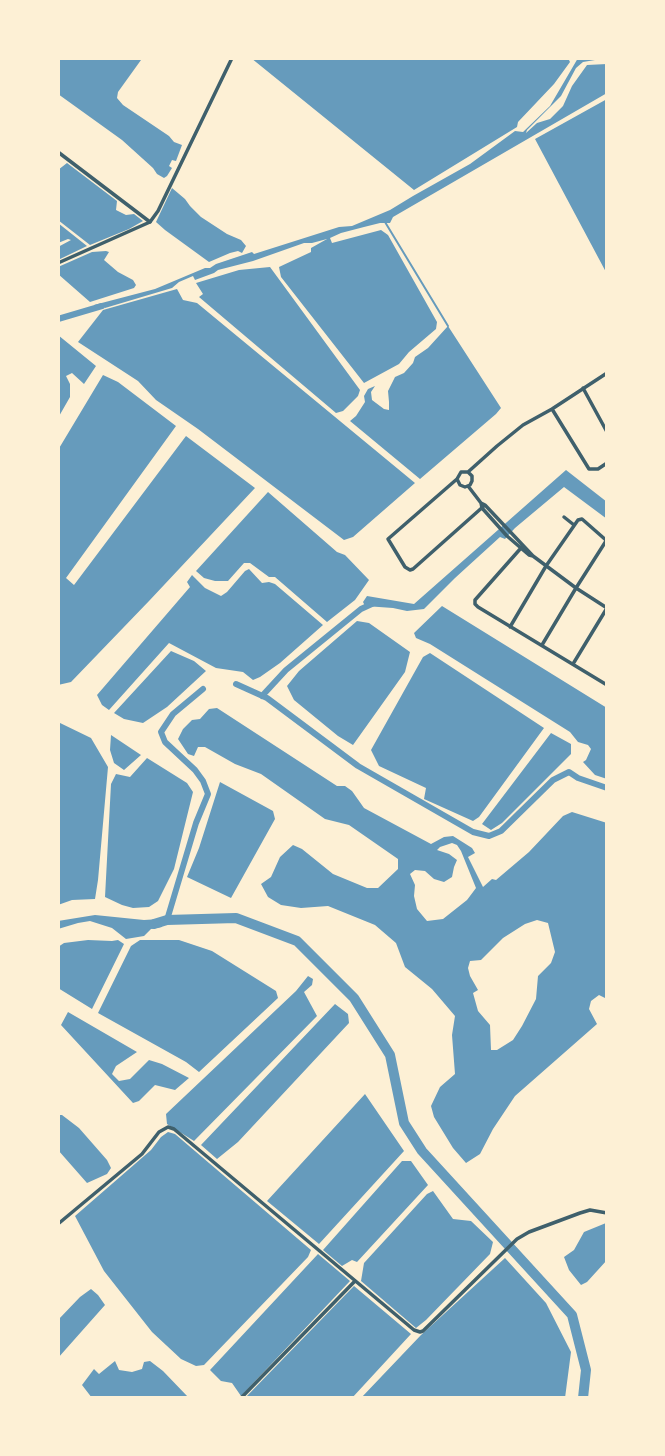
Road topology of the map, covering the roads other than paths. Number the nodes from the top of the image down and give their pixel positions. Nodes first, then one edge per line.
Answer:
1 (232, 58) edge
2 (58, 152) edge
3 (150, 222) junction
4 (58, 262) edge
5 (607, 373) edge
6 (583, 388) junction
7 (552, 409) junction
8 (607, 419) edge
9 (601, 422) junction
10 (607, 432) edge
11 (607, 463) edge
12 (468, 472) junction
13 (457, 479) junction
14 (468, 486) junction
15 (482, 505) junction
16 (564, 517) dead end
17 (575, 525) junction
18 (509, 534) junction
19 (607, 541) edge
20 (521, 548) junction
21 (533, 556) junction
22 (546, 566) junction
23 (576, 588) junction
24 (510, 626) junction
25 (542, 645) junction
26 (573, 664) junction
27 (606, 682) edge
28 (607, 1213) edge
29 (59, 1223) edge
30 (355, 1281) junction
31 (241, 1398) edge

1 - 3 street
2 - 3 street
3 - 4 street
5 - 6 street
6 - 7 street
6 - 9 street
7 - 11 street
7 - 12 street
8 - 9 street
9 - 10 street
12 - 13 street
12 - 14 street
13 - 14 street
13 - 15 street
14 - 15 street
15 - 18 street
16 - 17 street
17 - 19 street
17 - 22 street
18 - 20 street
18 - 21 street
19 - 23 street
20 - 21 street
20 - 24 street
21 - 22 street
22 - 23 street
22 - 24 street
23 - 25 street
23 - 26 street
24 - 25 street
25 - 26 street
26 - 27 street
28 - 30 street
29 - 30 street
30 - 31 street

